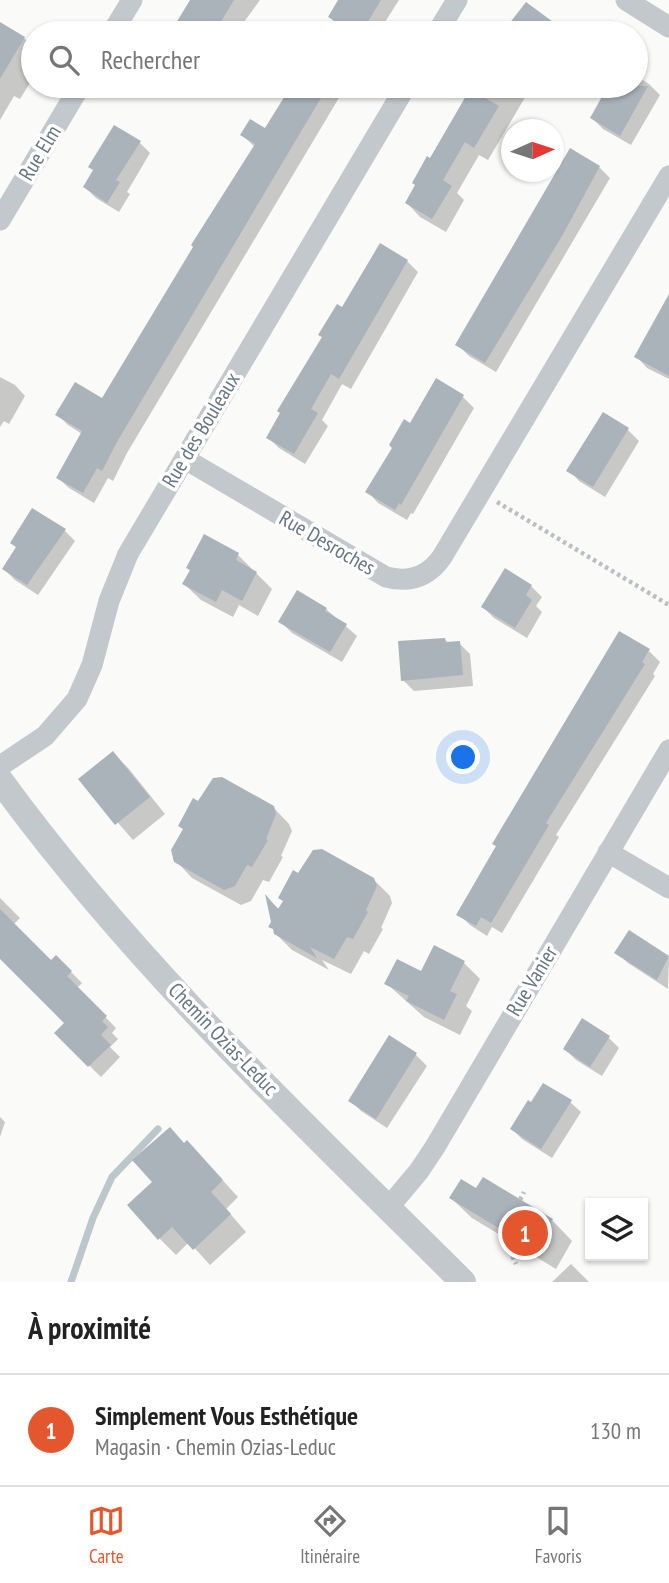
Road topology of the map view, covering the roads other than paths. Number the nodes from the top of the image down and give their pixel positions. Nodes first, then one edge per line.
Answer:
1 (132, 0) edge
2 (457, 0) edge
3 (626, 0) edge
4 (119, 21) edge
5 (444, 21) edge
6 (669, 27) edge
7 (73, 98) edge
8 (399, 98) edge
9 (669, 176) edge
10 (0, 220) edge
11 (185, 459) junction
12 (669, 750) edge
13 (0, 766) edge
14 (0, 780) edge
15 (608, 852) junction
16 (669, 888) edge
17 (388, 1208) junction
18 (463, 1282) edge

1 - 4 street
2 - 5 street
3 - 6 street
7 - 10 street, Rue Elm
8 - 11 street, Rue des Bouleaux
9 - 11 street, Rue Desroches
11 - 13 street, Rue des Bouleaux
12 - 15 street, Rue Vanier
14 - 17 street, Chemin Ozias-Leduc
15 - 16 street
15 - 17 street, Rue Vanier
17 - 18 street, Chemin Ozias-Leduc

